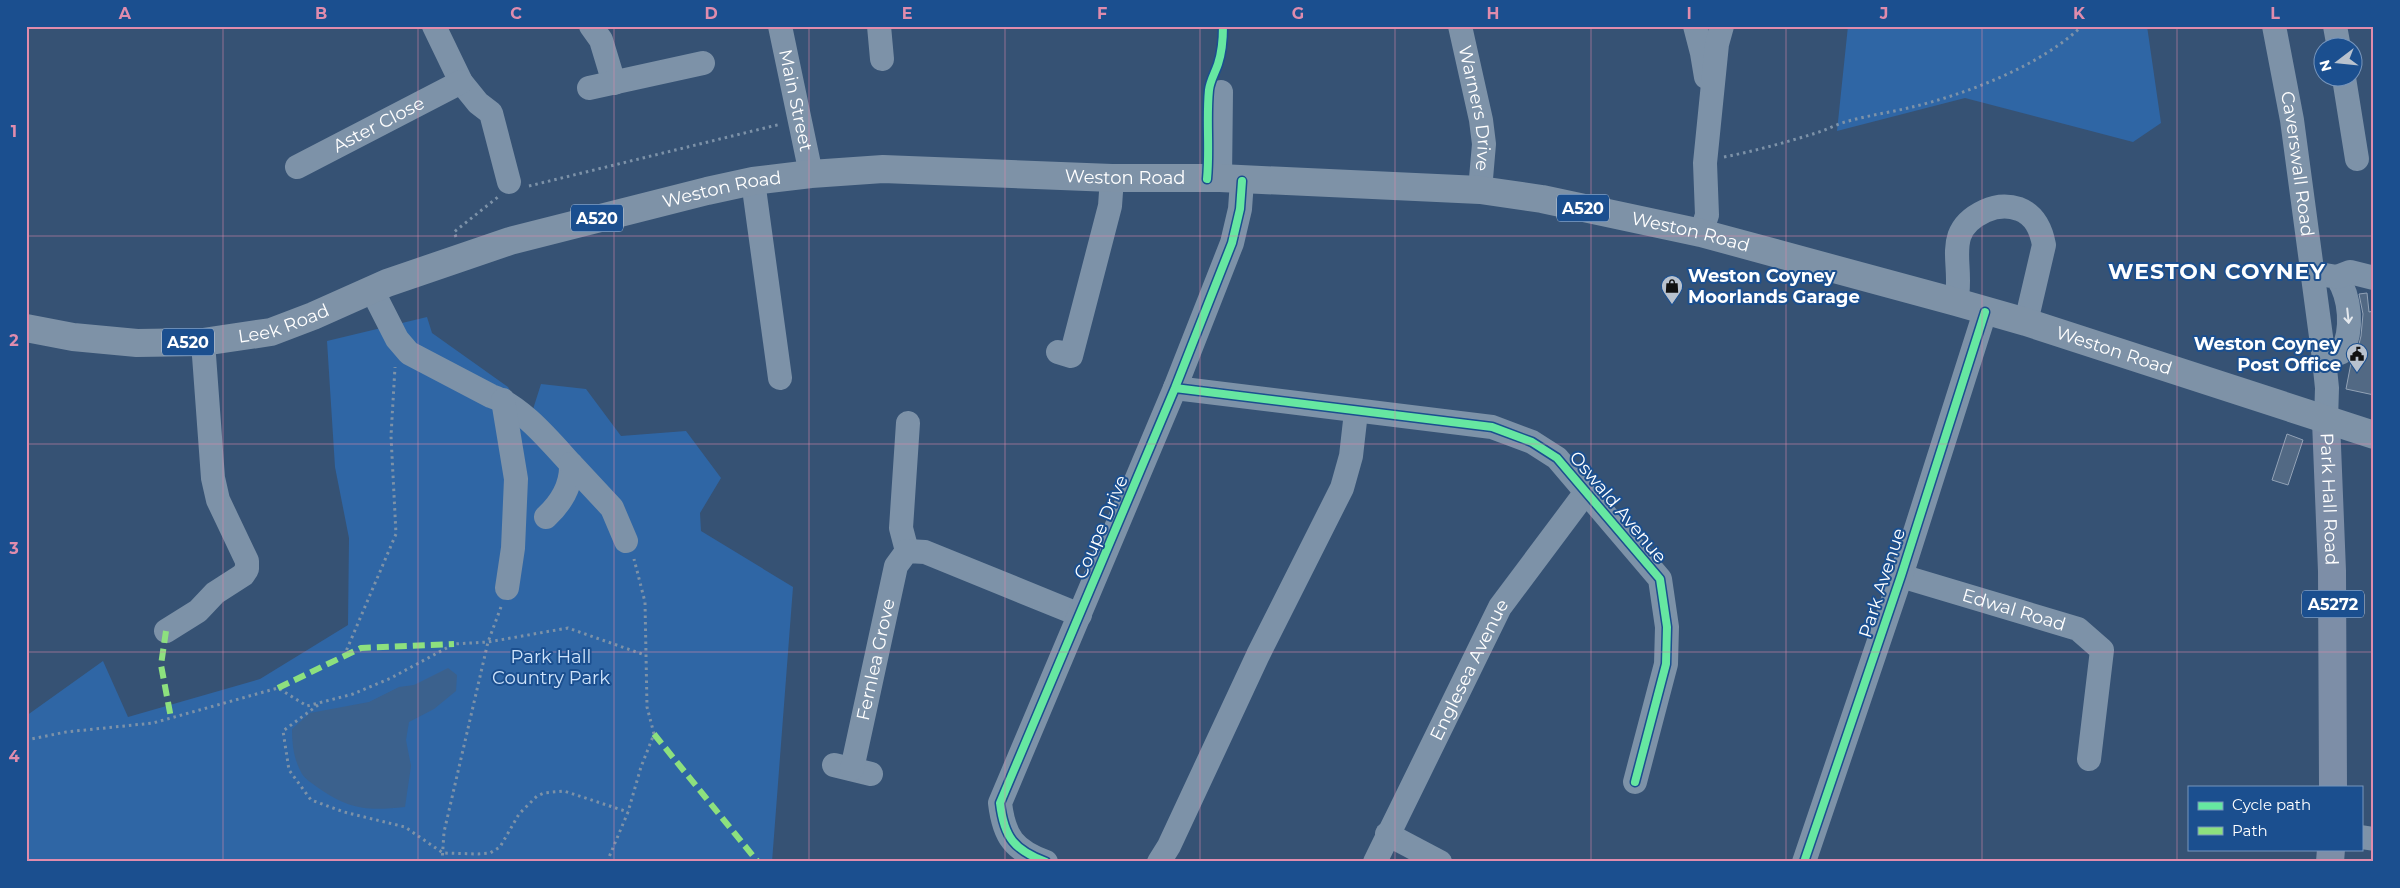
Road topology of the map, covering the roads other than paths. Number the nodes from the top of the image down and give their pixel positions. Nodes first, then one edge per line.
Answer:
1 (434, 26) edge
2 (591, 26) edge
3 (780, 26) edge
4 (879, 26) edge
5 (1460, 26) edge
6 (1695, 26) edge
7 (1722, 26) edge
8 (2274, 26) edge
9 (882, 59) dead end
10 (703, 63) dead end
11 (461, 82) junction
12 (614, 83) junction
13 (589, 88) dead end
14 (2346, 88) edge
15 (1221, 92) dead end
16 (1710, 111) junction
17 (2357, 158) dead end
18 (297, 167) dead end
19 (811, 174) junction
20 (1112, 178) junction
21 (1231, 180) junction
22 (753, 181) junction
23 (507, 187) road end
24 (1480, 190) junction
25 (1700, 233) junction
26 (2312, 276) junction
27 (2337, 277) junction
28 (2374, 278) edge
29 (380, 286) junction
30 (1956, 302) junction
31 (1985, 312) junction
32 (2026, 322) junction
33 (26, 328) edge
34 (203, 342) junction
35 (1058, 352) dead end
36 (2324, 359) junction
37 (780, 378) dead end
38 (1175, 388) junction
39 (503, 400) junction
40 (1356, 412) junction
41 (904, 421) dead end
42 (2326, 421) junction
43 (2374, 435) edge
44 (571, 464) junction
45 (1586, 492) junction
46 (546, 517) dead end
47 (626, 540) road end
48 (907, 551) junction
49 (1901, 576) junction
50 (507, 588) road end
51 (1080, 615) junction
52 (166, 632) dead end
53 (2089, 759) dead end
54 (852, 769) dead end
55 (1635, 782) dead end
56 (2333, 786) edge
57 (1387, 834) junction
58 (1046, 862) edge
59 (1159, 862) edge
60 (1375, 862) edge
61 (1440, 862) edge
62 (1804, 862) edge

1 - 11 street
2 - 12 street
3 - 19 street, Main Street
4 - 9 street
5 - 24 street, Warners Drive
6 - 16 street
7 - 16 street
8 - 26 street, Caverswall Road
10 - 12 street
11 - 18 street, Aster Close
11 - 23 street
12 - 13 street
14 - 17 street
15 - 21 street, Coupe Drive
16 - 25 street
19 - 20 highway, Weston Road / A520
19 - 22 highway, Weston Road / A520
20 - 21 highway, Weston Road / A520
20 - 35 street
21 - 24 highway, Weston Road / A520
21 - 38 street, Coupe Drive
22 - 29 highway, Weston Road / A520
22 - 37 street
24 - 25 highway, Weston Road / A520
25 - 30 highway, Weston Road / A520
26 - 27 street
26 - 36 street, Caverswall Road
27 - 28 street
27 -> 36 street
29 - 34 highway, Leek Road / A520
29 - 39 street
30 - 31 highway, Weston Road / A520
30 - 32 street
31 - 32 highway, Weston Road / A520
31 - 49 street, Park Avenue
32 - 42 highway, Weston Road / A520
33 - 34 highway, Leek Road / A520
34 - 52 street
36 - 42 street, Caverswall Road
38 - 40 street, Oswald Avenue
38 - 51 street, Coupe Drive
39 - 44 street
39 - 50 street
40 - 45 street, Oswald Avenue
40 - 59 street
41 - 48 street
42 - 43 highway, Weston Road / A520
42 - 56 main road, Park Hall Road / A5272
44 - 46 street
44 - 47 street
45 - 55 street, Oswald Avenue
45 - 57 street, Englesea Avenue
48 - 51 street
48 - 54 street, Fernlea Grove
49 - 53 street, Edwal Road
49 - 62 street, Park Avenue
51 - 58 street, Coupe Drive
57 - 60 street, Englesea Avenue
57 - 61 street

